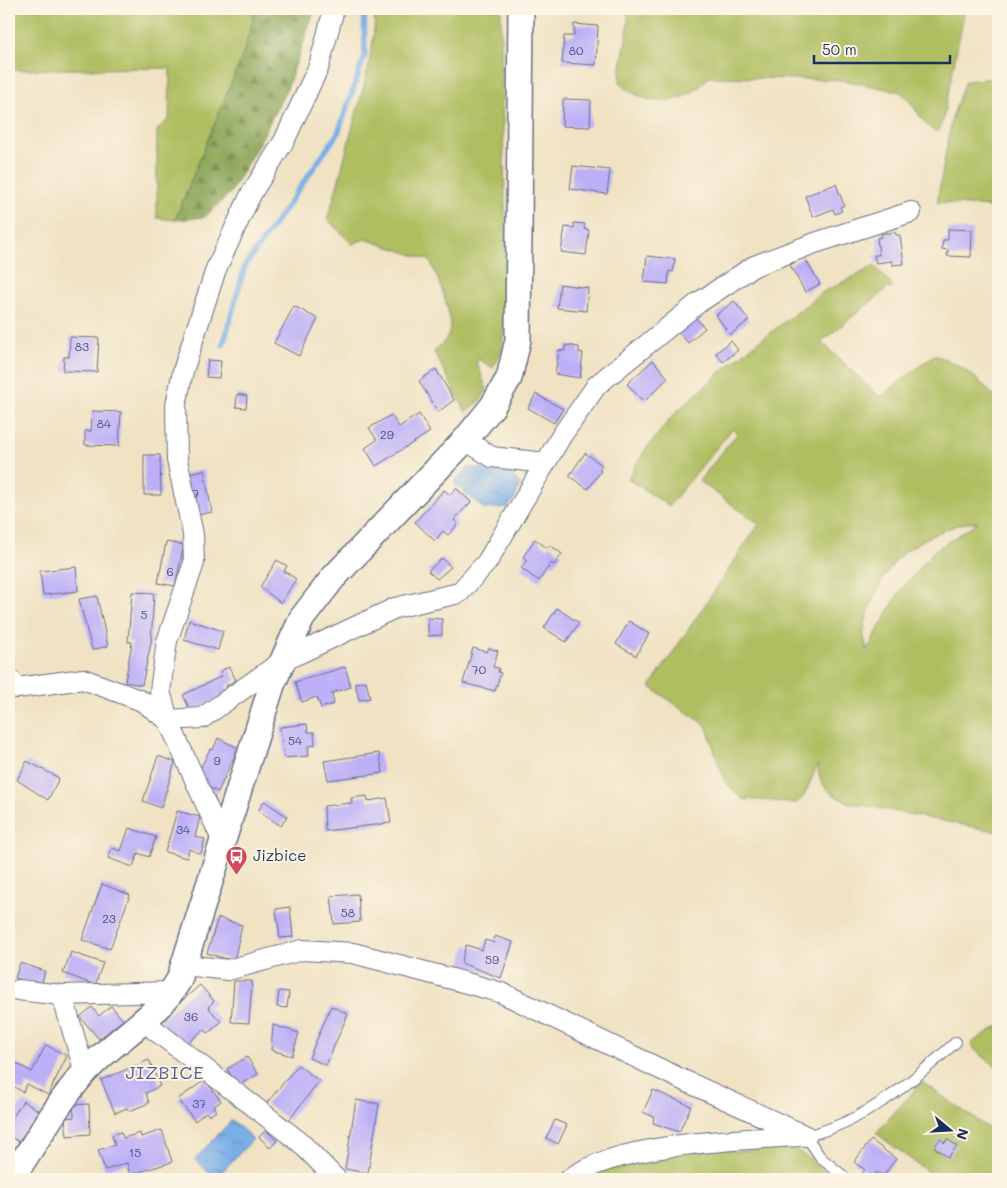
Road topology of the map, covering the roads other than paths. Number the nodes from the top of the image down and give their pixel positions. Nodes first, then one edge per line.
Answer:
1 (334, 9) edge
2 (521, 9) edge
3 (911, 212) dead end
4 (465, 440) junction
5 (545, 463) junction
6 (281, 662) junction
7 (9, 678) edge
8 (168, 720) junction
9 (222, 840) junction
10 (185, 965) junction
11 (18, 990) dead end
12 (171, 992) junction
13 (62, 995) junction
14 (142, 1020) junction
15 (956, 1042) dead end
16 (85, 1073) junction
17 (806, 1136) junction
18 (11, 1179) edge
19 (336, 1179) edge
20 (570, 1179) edge
21 (847, 1179) edge

1 - 8 street
2 - 4 street
3 - 5 street
4 - 5 street
4 - 6 street
5 - 6 street
6 - 8 street
6 - 9 street
7 - 8 street
8 - 9 street
9 - 10 street
10 - 12 street
10 - 17 street
11 - 13 street
12 - 13 street
12 - 14 street
13 - 16 street
14 - 16 street
14 - 19 street
15 - 17 lane
16 - 18 street
17 - 20 street
17 - 21 lane

